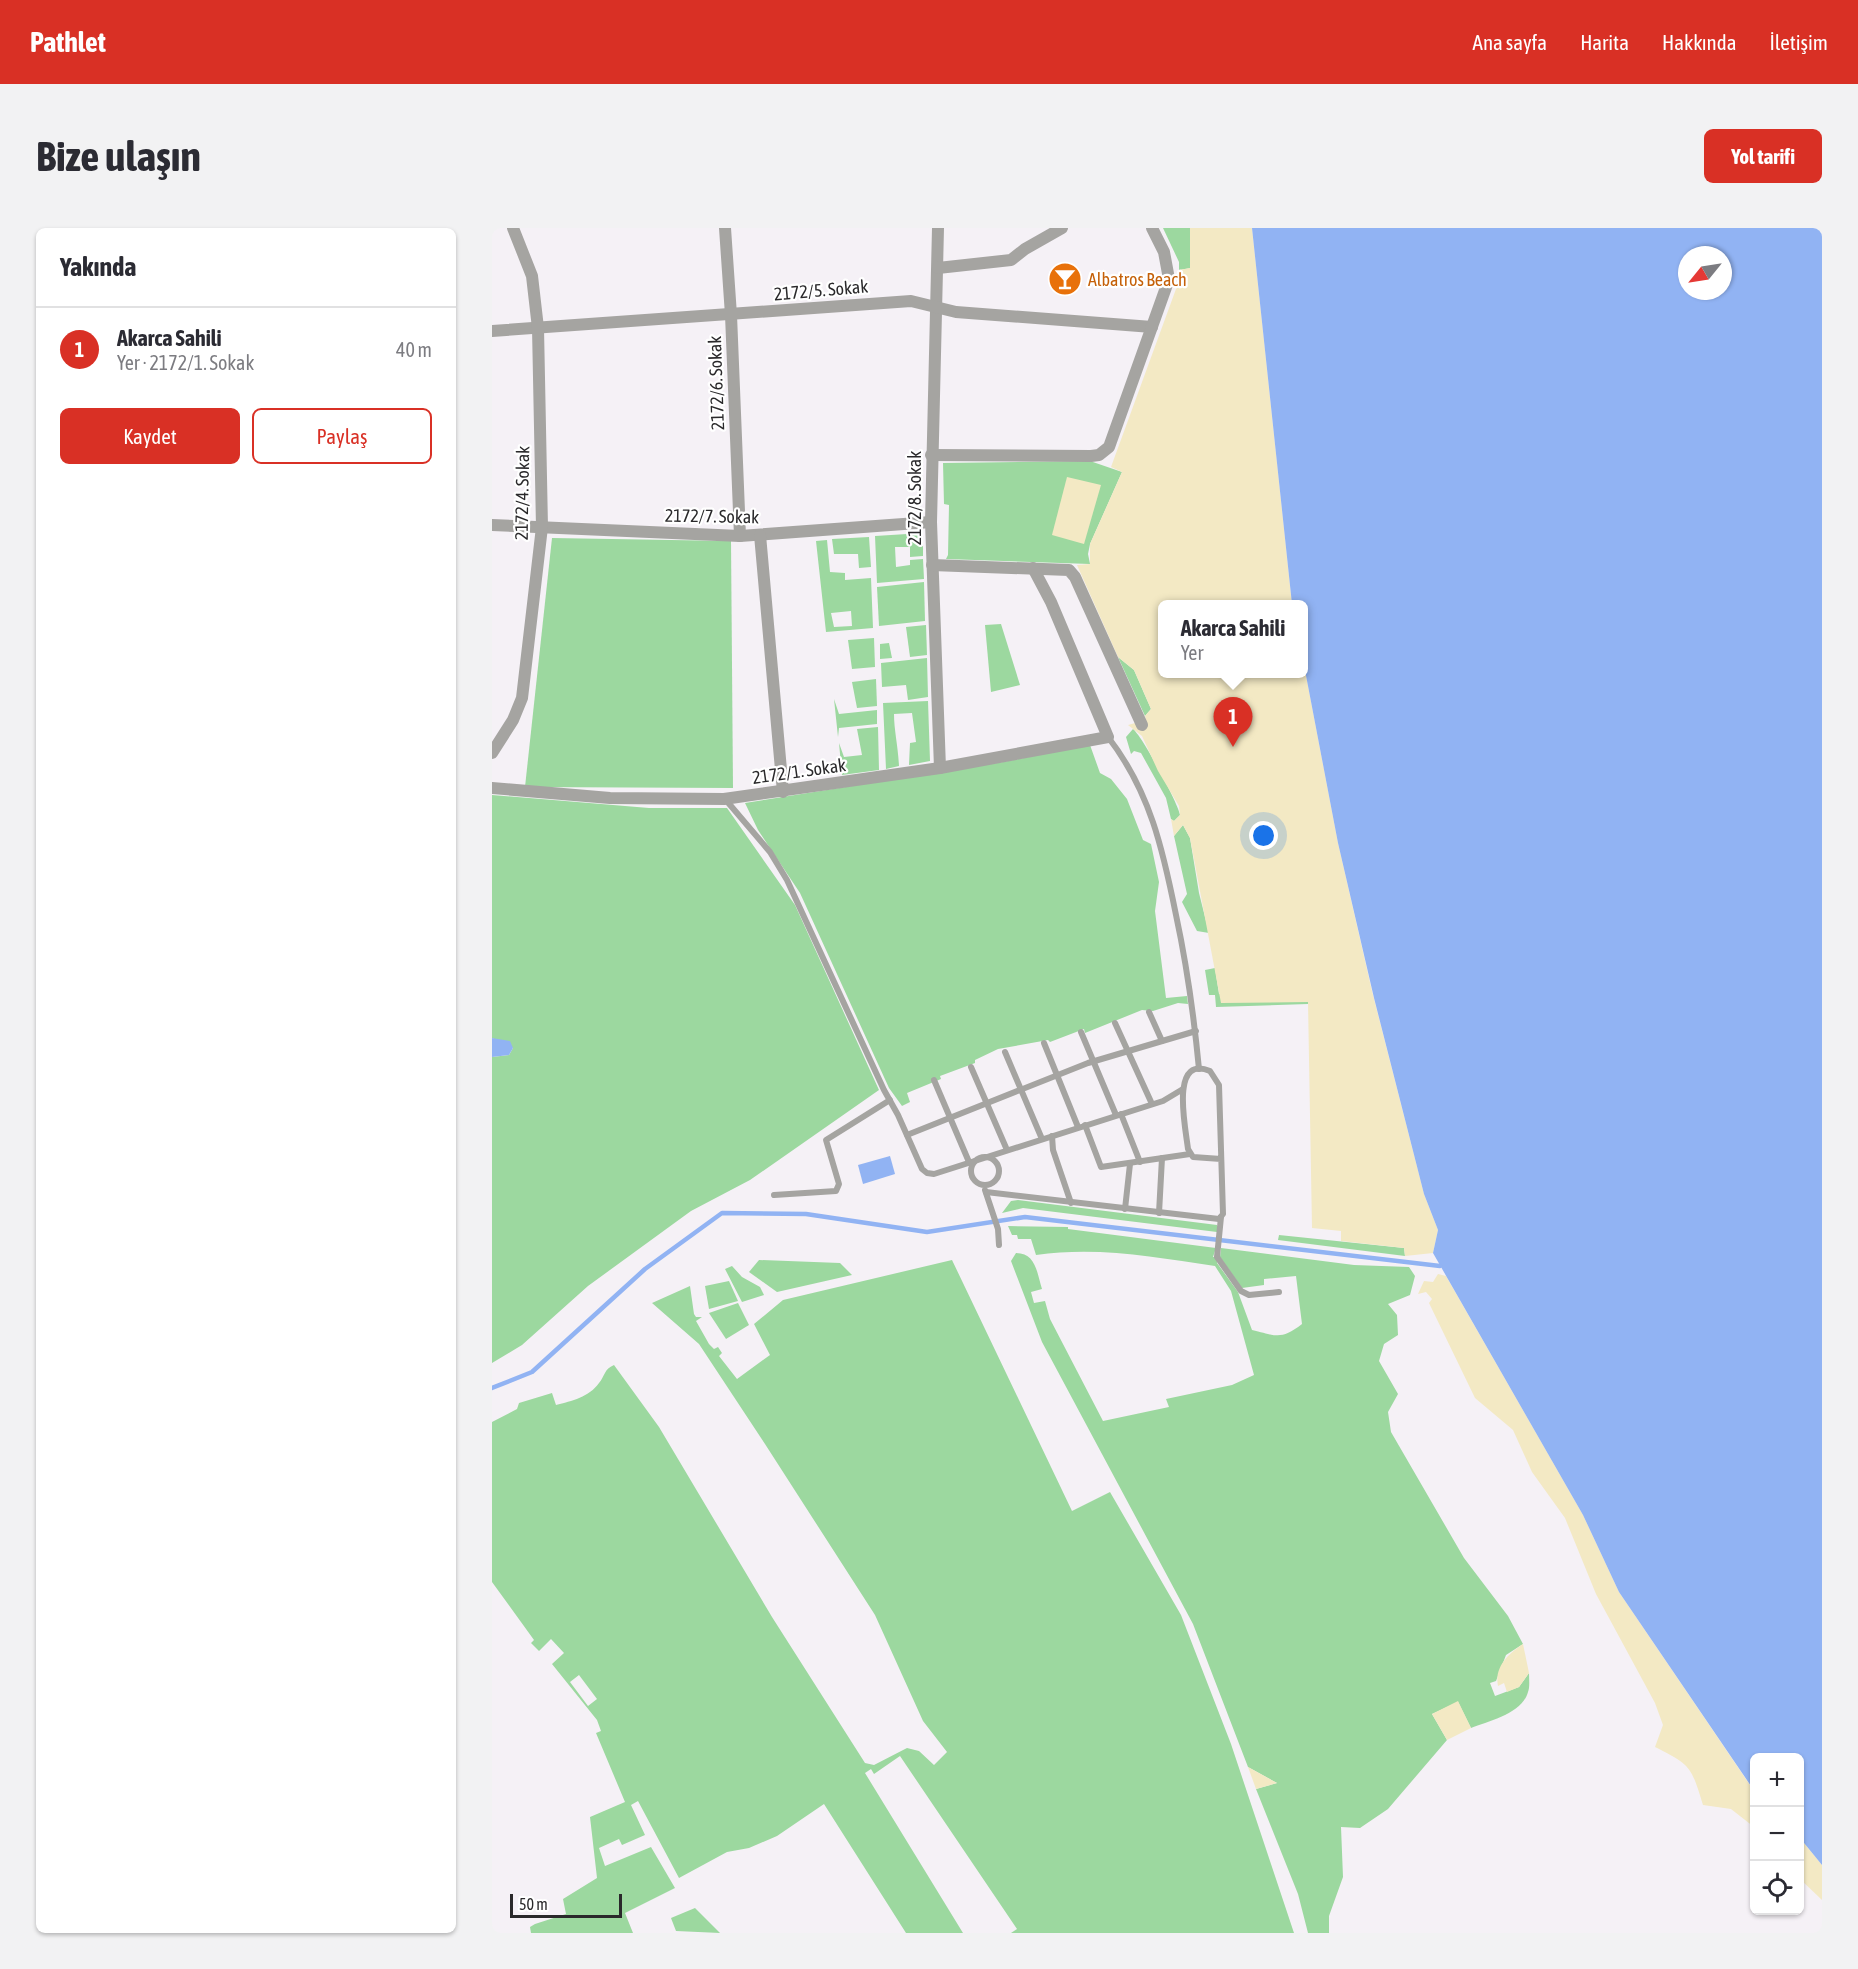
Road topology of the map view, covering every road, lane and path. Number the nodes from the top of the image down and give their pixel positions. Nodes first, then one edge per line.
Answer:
1 (513, 228) edge
2 (725, 228) edge
3 (938, 228) edge
4 (1062, 228) edge
5 (1152, 228) edge
6 (938, 268) junction
7 (938, 307) junction
8 (731, 315) junction
9 (1152, 327) junction
10 (538, 328) junction
11 (492, 331) edge
12 (931, 455) junction
13 (931, 522) junction
14 (492, 525) edge
15 (542, 527) junction
16 (760, 535) junction
17 (740, 536) junction
18 (932, 565) junction
19 (1033, 568) junction
20 (1142, 725) dead end
21 (1108, 737) junction
22 (492, 753) edge
23 (940, 768) junction
24 (492, 788) edge
25 (783, 792) junction
26 (724, 799) junction
27 (1149, 1012) dead end
28 (1115, 1023) dead end
29 (1196, 1031) junction
30 (1081, 1032) dead end
31 (1162, 1041) junction
32 (1044, 1043) dead end
33 (1128, 1051) junction
34 (1005, 1052) dead end
35 (1094, 1061) junction
36 (971, 1067) dead end
37 (1199, 1069) junction
38 (1057, 1075) junction
39 (934, 1080) dead end
40 (1182, 1089) junction
41 (1021, 1090) junction
42 (890, 1100) junction
43 (986, 1103) junction
44 (1152, 1104) junction
45 (1119, 1115) junction
46 (950, 1118) junction
47 (1086, 1125) junction
48 (1078, 1127) junction
49 (907, 1135) junction
50 (1052, 1136) junction
51 (1042, 1139) junction
52 (1007, 1150) junction
53 (1190, 1154) junction
54 (981, 1158) junction
55 (1162, 1158) junction
56 (1221, 1159) junction
57 (969, 1162) junction
58 (1140, 1162) junction
59 (1130, 1164) junction
60 (985, 1188) junction
61 (774, 1195) dead end
62 (1071, 1203) junction
63 (1125, 1209) junction
64 (1160, 1214) junction
65 (1221, 1217) junction
66 (999, 1245) dead end
67 (1279, 1292) dead end

1 - 10 street, 2172/4. Sokak
2 - 8 street, 2172/6. Sokak
3 - 6 street, 2172/8. Sokak
4 - 6 street
5 - 9 street
6 - 7 street, 2172/8. Sokak
7 - 8 street, 2172/5. Sokak
7 - 9 street, 2172/5. Sokak
7 - 12 street, 2172/8. Sokak
8 - 10 street, 2172/5. Sokak
8 - 17 street, 2172/6. Sokak
9 - 12 street
10 - 11 street, 2172/5. Sokak
10 - 15 street, 2172/4. Sokak
12 - 13 street, 2172/8. Sokak
13 - 16 street, 2172/7. Sokak
13 - 18 street, 2172/8. Sokak
14 - 15 street, 2172/7. Sokak
15 - 17 street, 2172/7. Sokak
15 - 22 street, 2172/4. Sokak
16 - 17 street, 2172/7. Sokak
16 - 25 street
18 - 19 street
18 - 23 street, 2172/8. Sokak
19 - 20 street
19 - 21 street
21 - 23 street, 2172/1. Sokak
21 - 29 lane
23 - 25 street, 2172/1. Sokak
24 - 26 street, 2172/1. Sokak
25 - 26 street, 2172/1. Sokak
26 - 42 lane
27 - 31 lane
28 - 33 lane
29 - 31 lane
29 - 37 lane
30 - 35 lane
31 - 33 lane
32 - 38 lane
33 - 35 lane
33 - 44 lane
34 - 41 lane
35 - 38 lane
35 - 45 lane
36 - 43 lane
37 - 40 lane
37 - 56 lane
38 - 41 lane
38 - 48 lane
39 - 46 lane
40 - 44 lane
40 - 53 lane
41 - 43 lane
41 - 51 lane
42 - 49 lane
42 - 61 lane
43 - 46 lane
43 - 52 lane
44 - 45 lane
45 - 47 lane
45 - 58 lane
46 - 49 lane
46 - 57 lane
47 - 48 lane
47 - 59 lane
48 - 50 lane
49 - 57 lane
50 - 51 lane
50 - 62 lane
51 - 52 lane
52 - 54 lane
53 - 55 lane
53 - 56 lane
54 - 57 lane
54 - 60 lane
54 - 60 lane
55 - 58 lane
55 - 64 lane
56 - 65 lane
58 - 59 lane
59 - 63 lane
60 - 62 lane
60 - 66 lane
62 - 63 lane
63 - 64 lane
64 - 65 lane
65 - 67 lane

